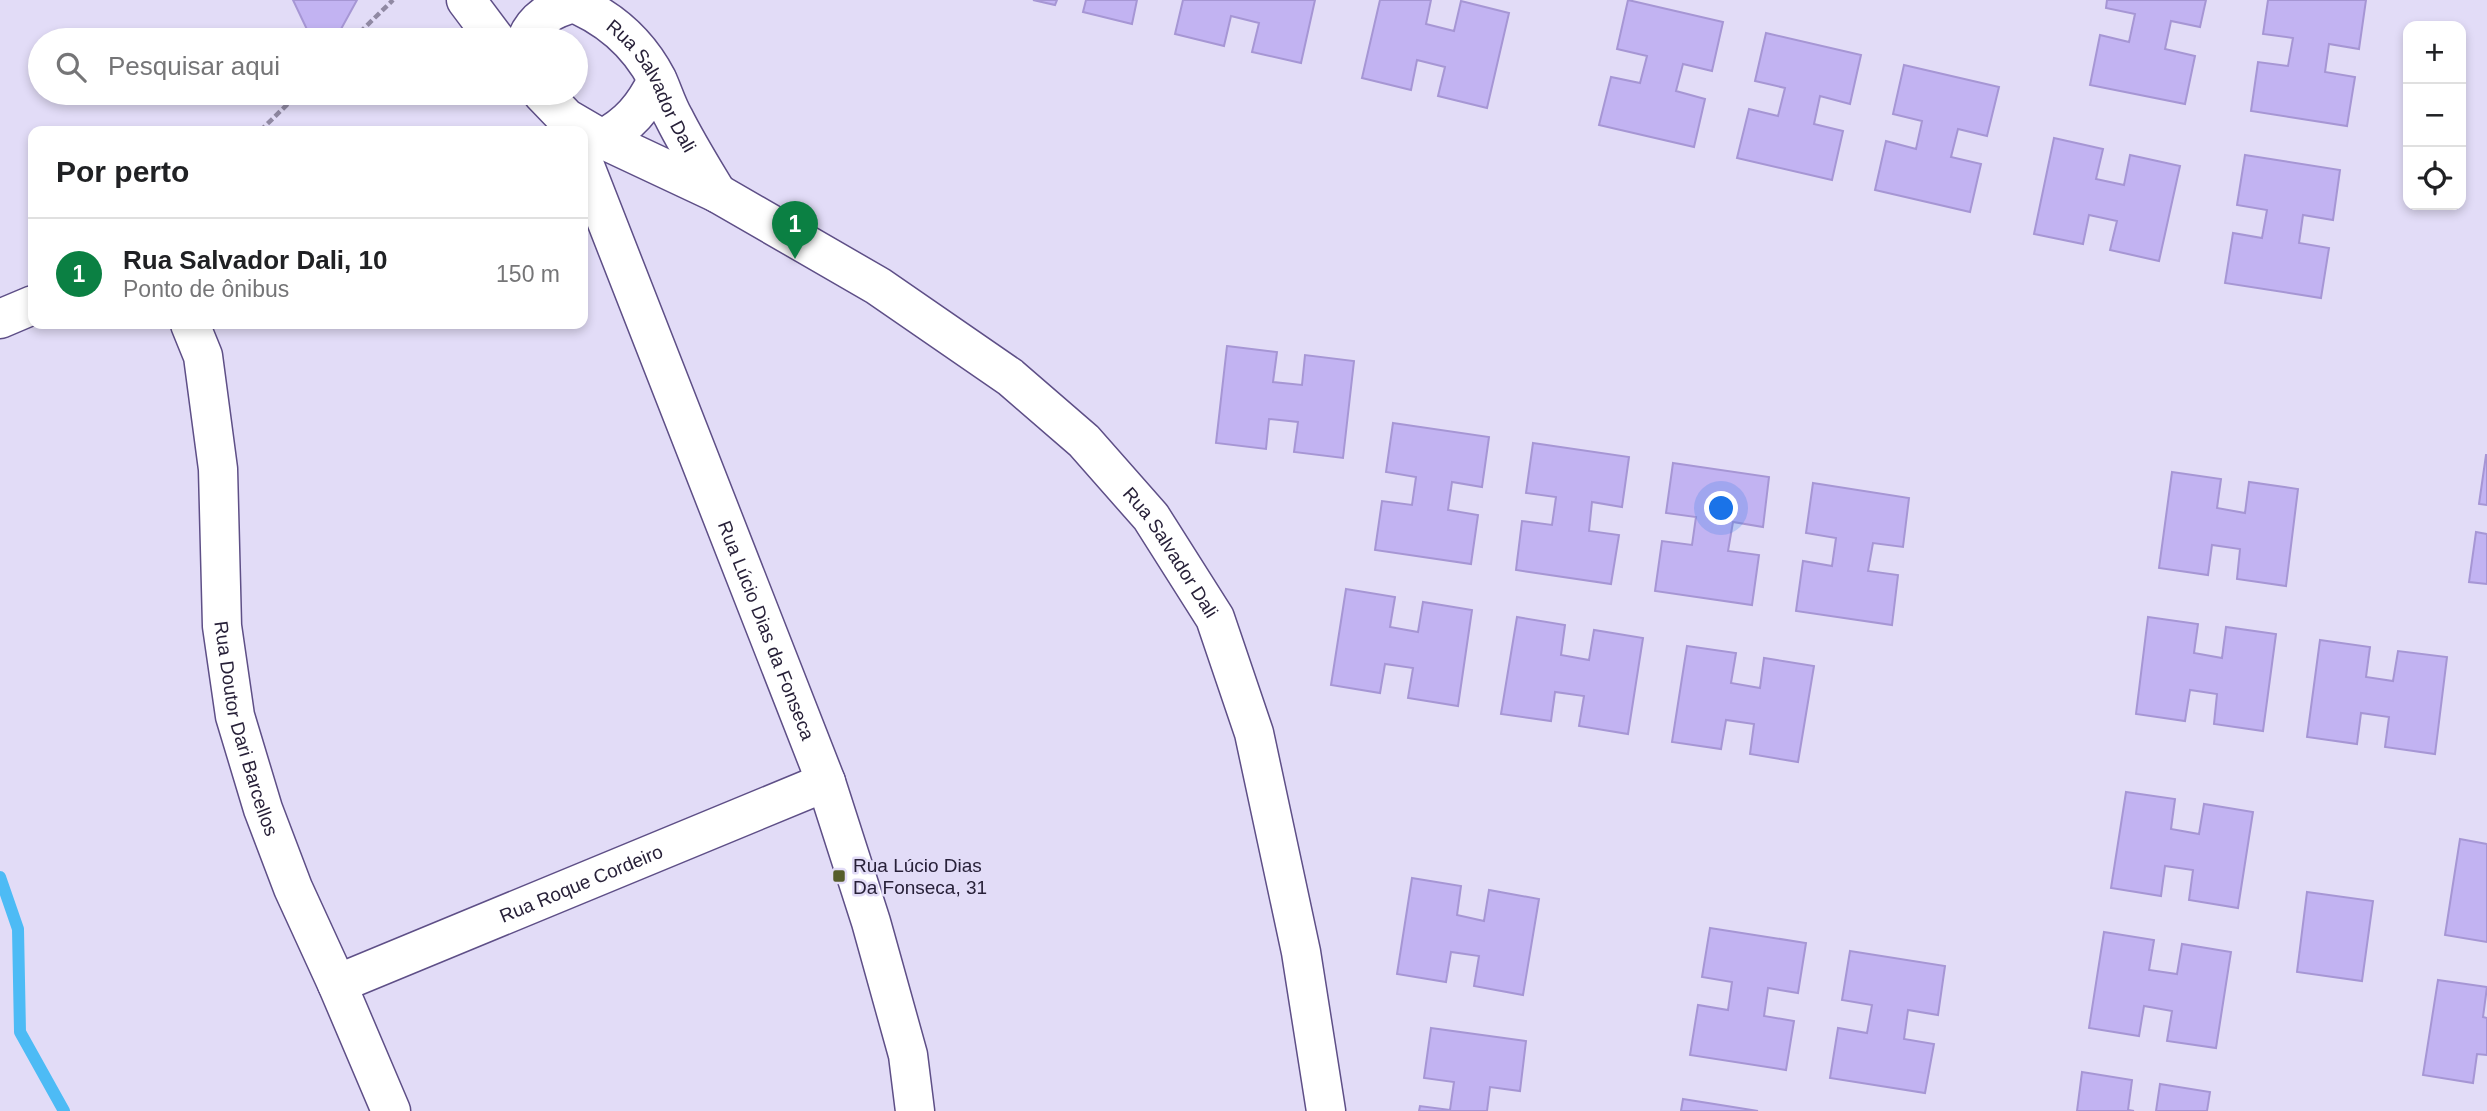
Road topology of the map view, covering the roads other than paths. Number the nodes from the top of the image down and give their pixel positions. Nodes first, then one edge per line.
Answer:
1 (466, 0) edge
2 (570, 2) edge
3 (487, 28) edge
4 (532, 28) edge
5 (657, 80) junction
6 (588, 126) edge
7 (588, 135) edge
8 (588, 167) edge
9 (717, 193) junction
10 (28, 307) edge
11 (0, 319) edge
12 (192, 329) edge
13 (826, 782) junction
14 (337, 984) junction
15 (391, 1111) edge
16 (915, 1111) edge
17 (1326, 1111) edge

1 - 3 street
2 - 4 street
2 - 5 street, Rua Salvador Dali
5 - 6 street
5 - 9 street, Rua Salvador Dali
7 - 9 street, Rua Salvador Dali
8 - 13 street, Rua Lúcio Dias da Fonseca
9 - 17 street, Rua Salvador Dali
10 - 11 street
12 - 14 street, Rua Doutor Dari Barcellos
13 - 14 street, Rua Roque Cordeiro
13 - 16 street, Rua Lúcio Dias da Fonseca
14 - 15 street, Rua Doutor Dari Barcellos

